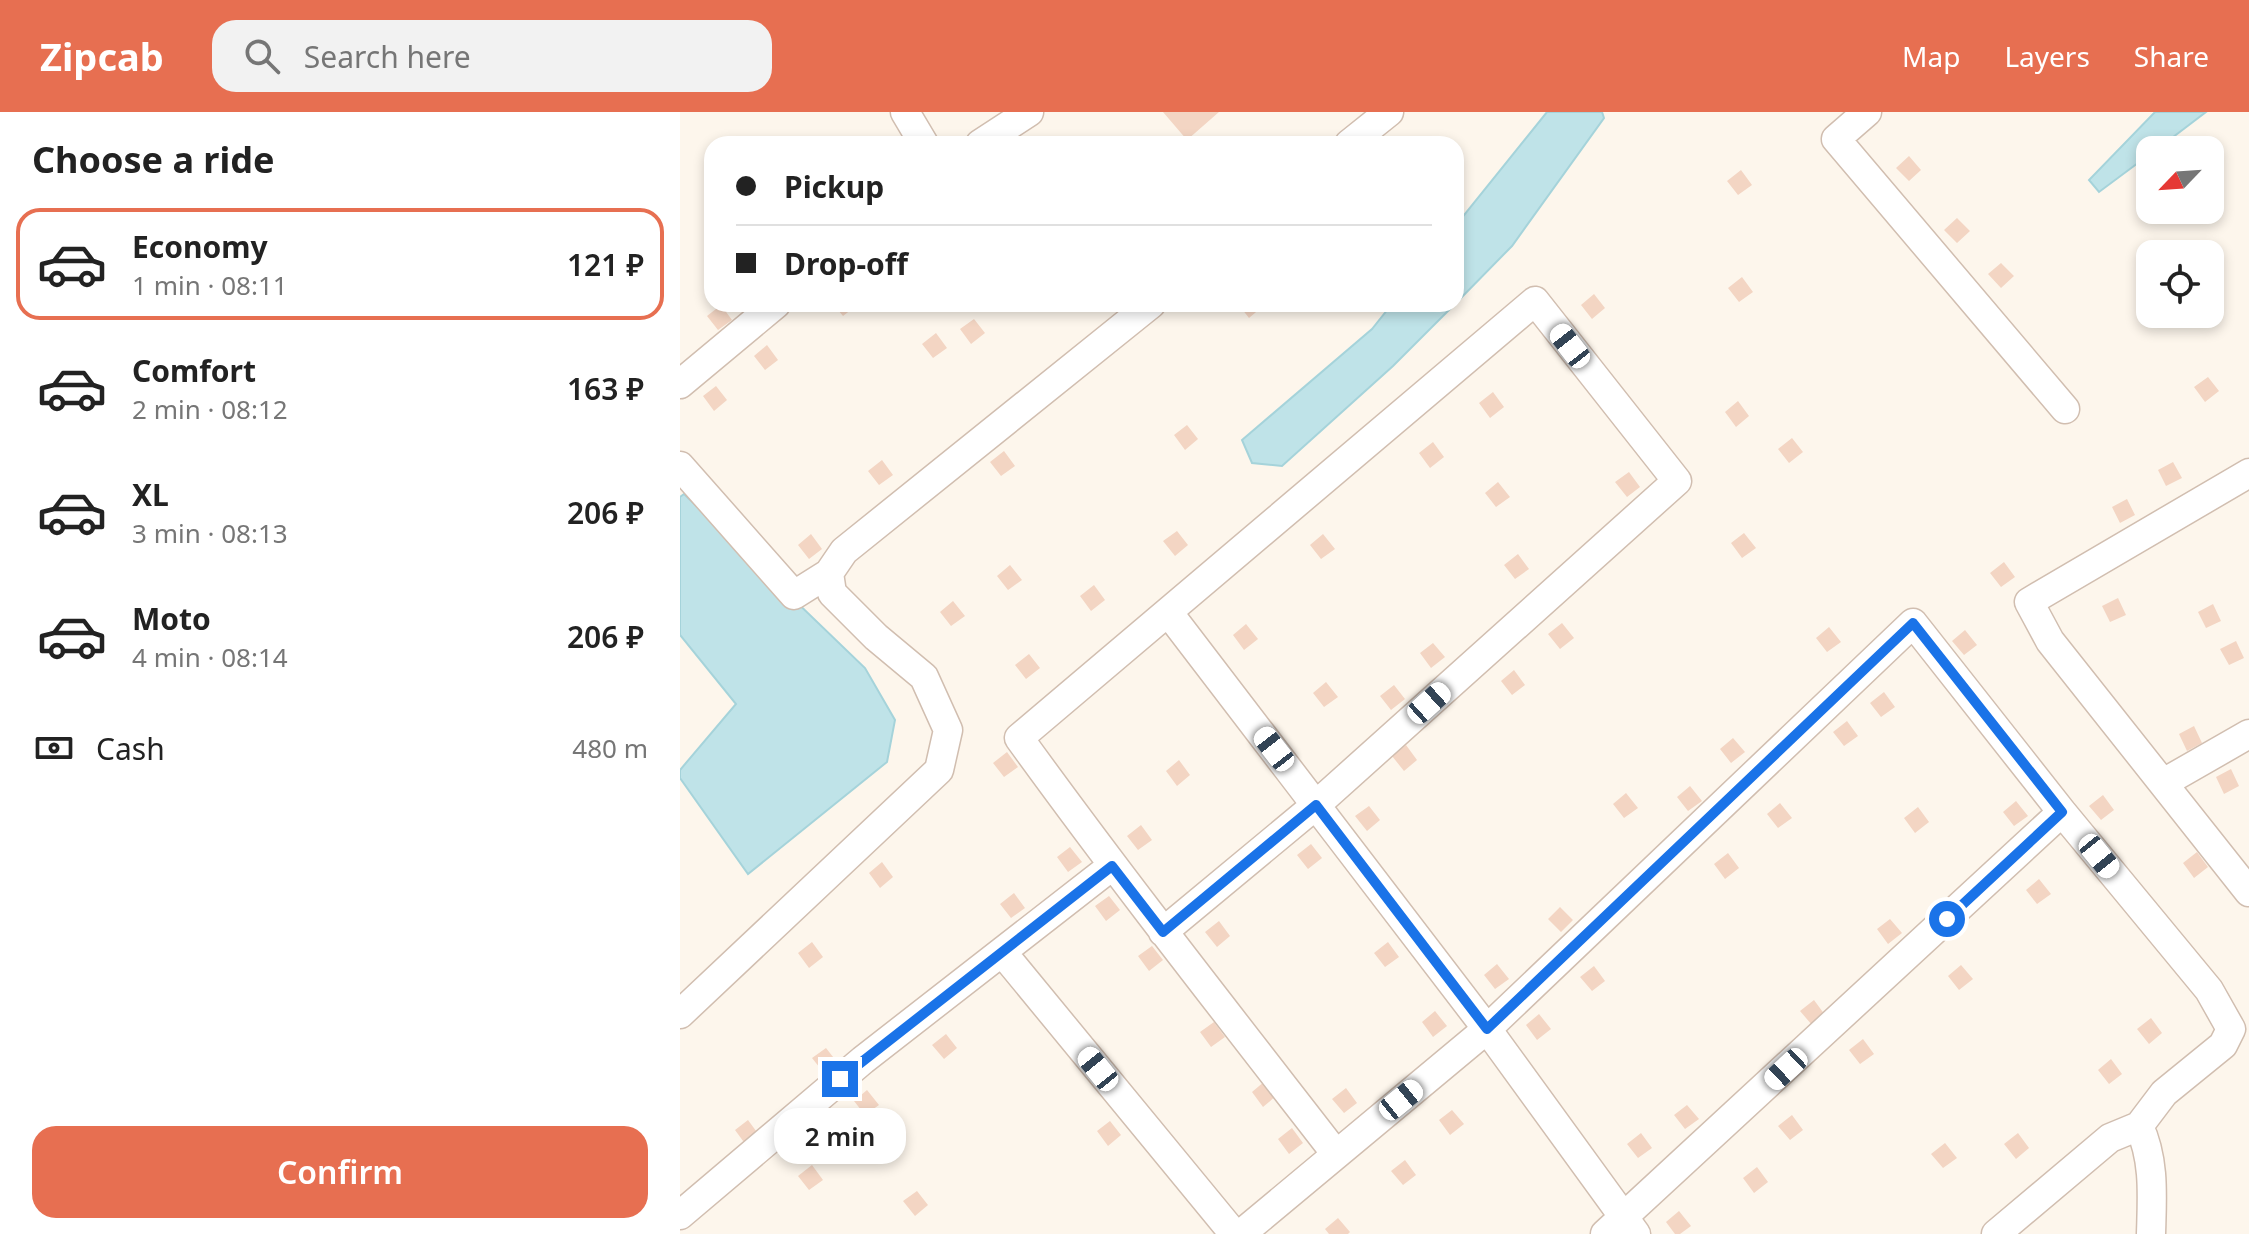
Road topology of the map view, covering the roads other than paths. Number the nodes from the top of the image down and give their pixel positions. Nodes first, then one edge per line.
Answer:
1 (905, 112) edge
2 (1029, 112) edge
3 (1389, 112) edge
4 (1867, 112) edge
5 (919, 136) edge
6 (992, 136) edge
7 (1359, 136) edge
8 (766, 312) edge
9 (1141, 312) edge
10 (680, 384) edge
11 (2065, 409) dead end
12 (680, 466) edge
13 (2249, 473) edge
14 (829, 573) junction
15 (1168, 612) junction
16 (2249, 734) edge
17 (2165, 782) junction
18 (1316, 805) junction
19 (2062, 812) junction
20 (1112, 866) junction
21 (2249, 892) edge
22 (1163, 932) junction
23 (1002, 952) junction
24 (680, 1014) edge
25 (1487, 1029) junction
26 (2139, 1126) junction
27 (1336, 1154) junction
28 (680, 1215) edge
29 (1622, 1229) edge
30 (1234, 1234) edge
31 (1241, 1234) edge
32 (1996, 1234) edge
33 (2151, 1234) edge

1 - 5 street
2 - 6 street
3 - 7 street
4 - 11 street
8 - 10 street
9 - 14 street
12 - 14 street
13 - 17 street
14 - 24 street
15 - 18 street
15 - 18 street
15 - 20 street
16 - 17 street
17 - 21 street
18 - 22 street
18 - 25 street
19 - 25 street
19 - 26 street
19 - 29 street
20 - 22 street
20 - 23 street
22 - 27 street
23 - 28 street
23 - 30 street
25 - 27 street
25 - 29 street
26 - 32 street
26 - 33 street
27 - 31 street

